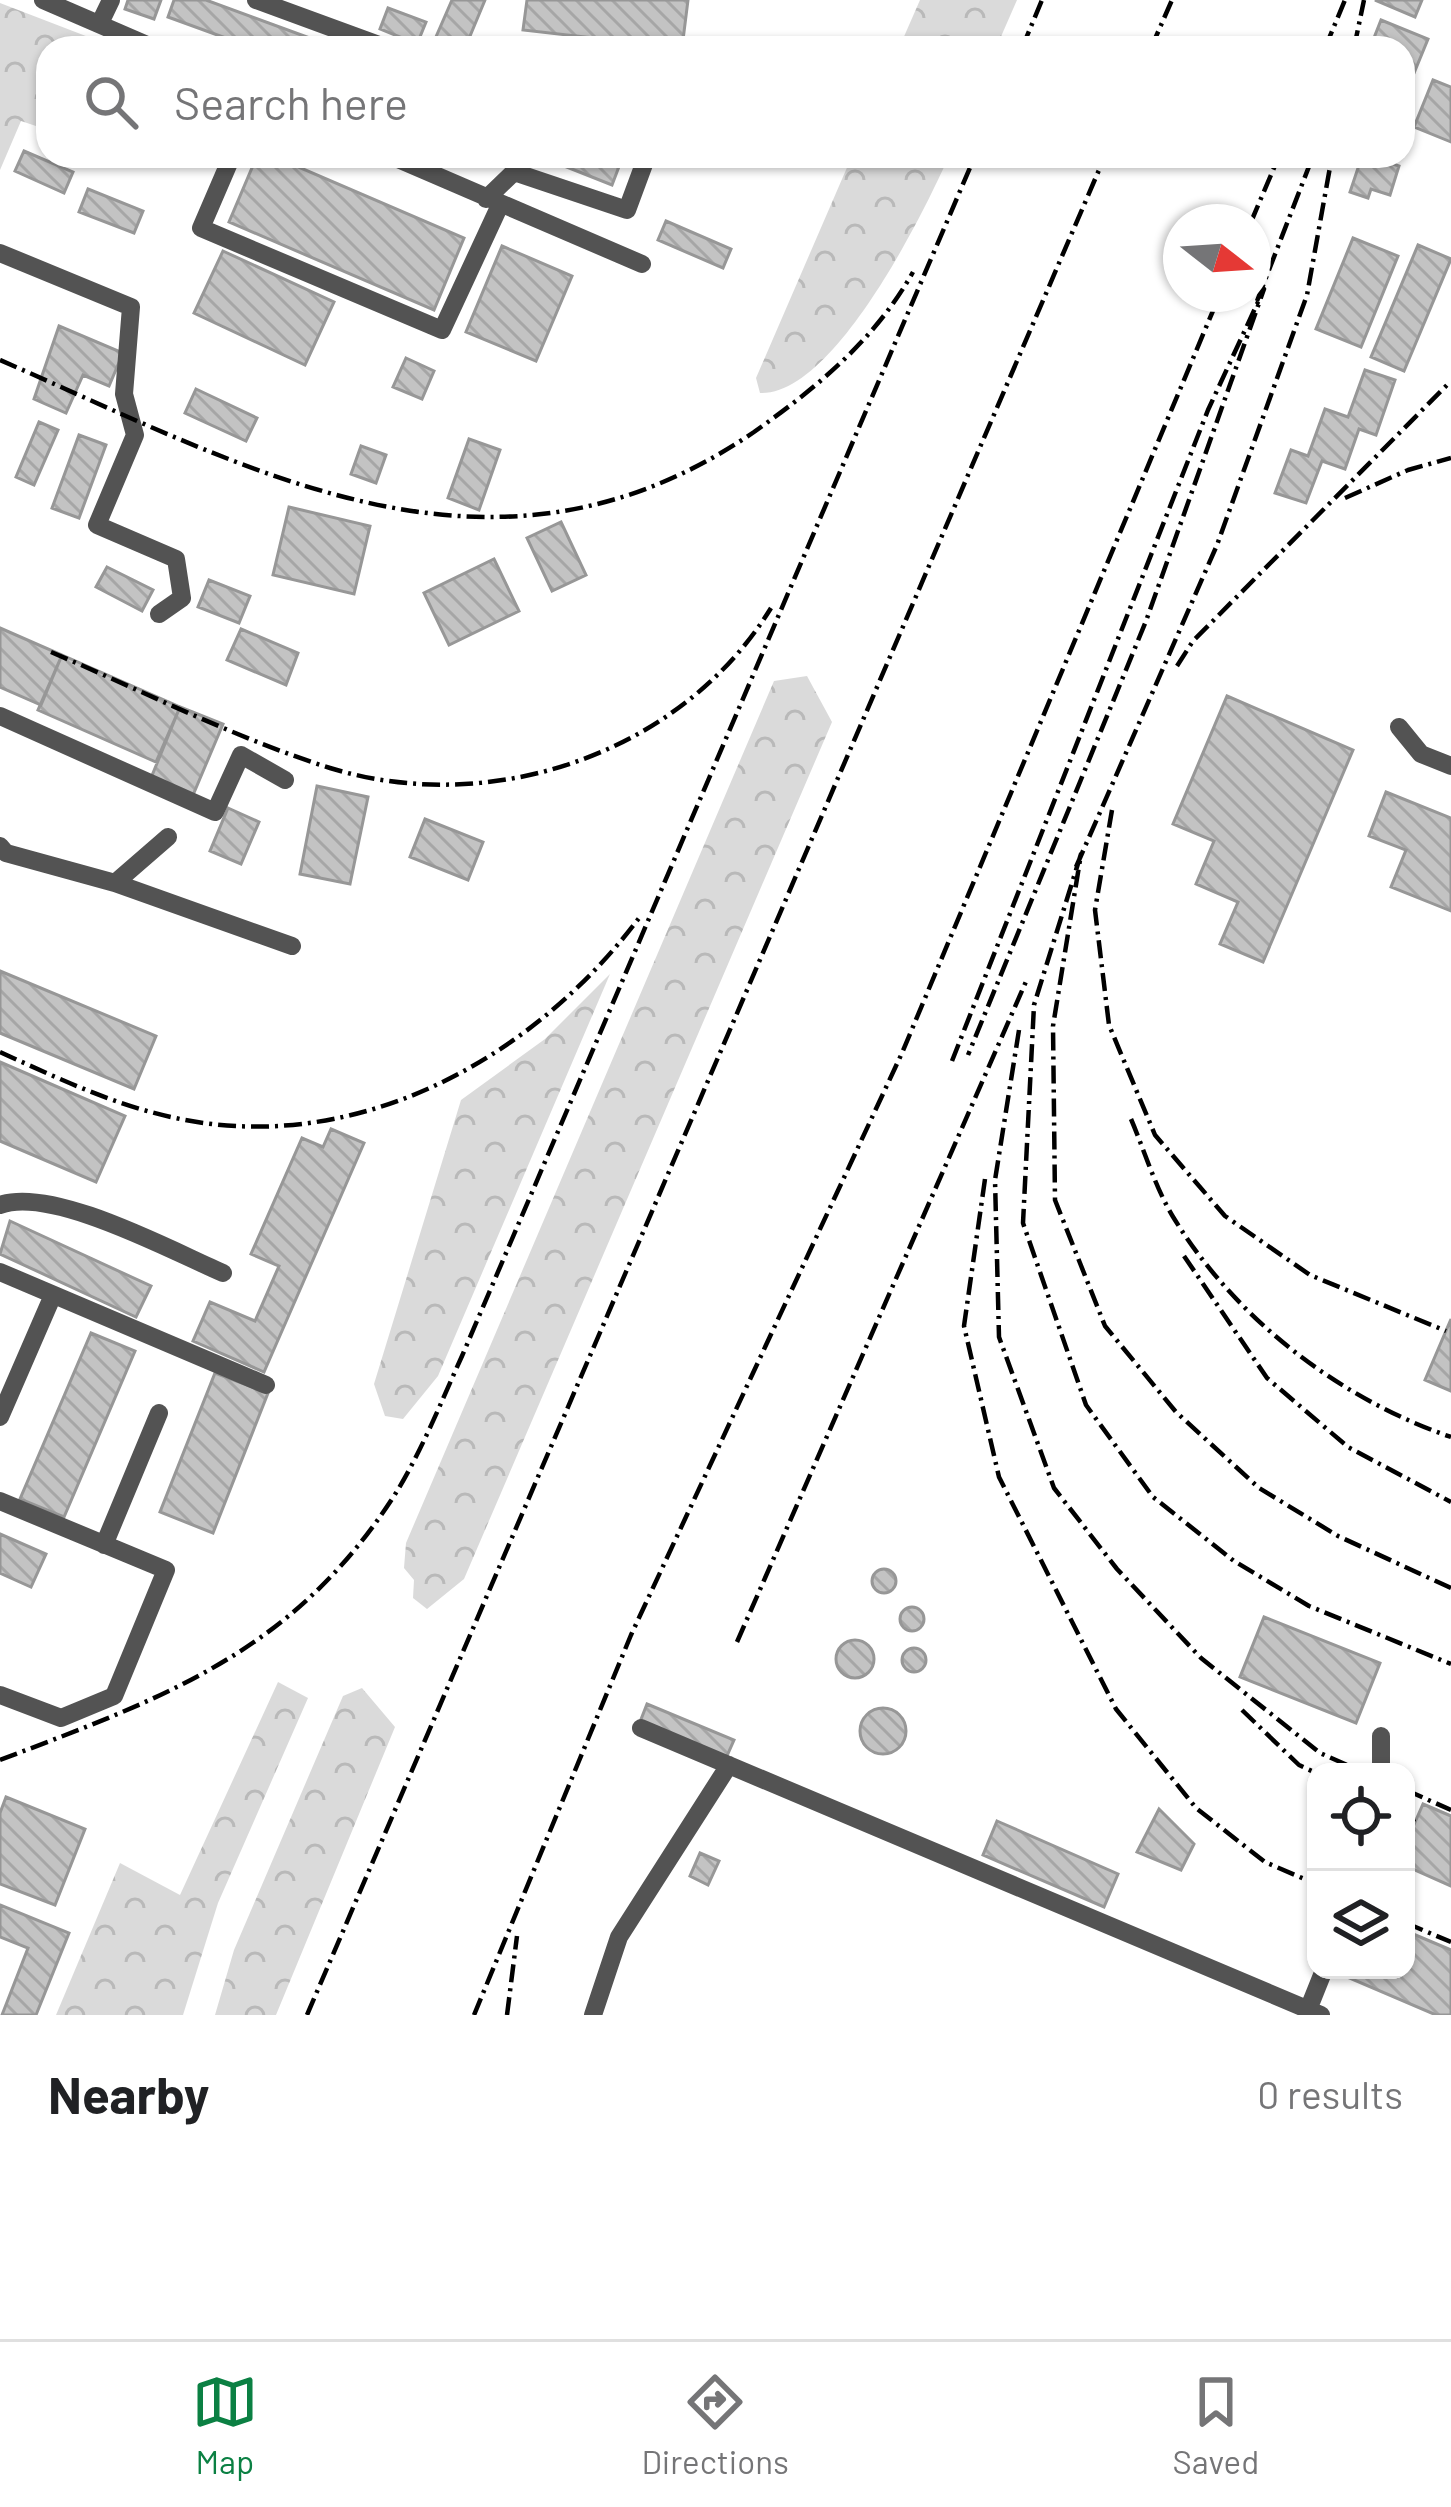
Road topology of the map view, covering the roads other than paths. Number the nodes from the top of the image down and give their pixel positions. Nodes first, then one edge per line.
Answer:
1 (43, 0) edge
2 (111, 0) edge
3 (266, 2) edge
4 (100, 23) junction
5 (128, 36) edge
6 (355, 36) edge
7 (227, 168) edge
8 (418, 168) edge
9 (643, 168) edge
10 (493, 202) junction
11 (0, 253) edge
12 (642, 264) dead end
13 (159, 614) dead end
14 (0, 716) edge
15 (1399, 727) dead end
16 (1451, 766) edge
17 (284, 780) dead end
18 (168, 837) dead end
19 (2, 854) edge
20 (115, 883) junction
21 (292, 946) dead end
22 (0, 1205) edge
23 (0, 1272) edge
24 (223, 1273) dead end
25 (53, 1294) junction
26 (266, 1385) dead end
27 (159, 1413) dead end
28 (0, 1417) edge
29 (0, 1501) edge
30 (104, 1545) junction
31 (0, 1695) edge
32 (641, 1728) dead end
33 (1381, 1736) dead end
34 (1381, 1763) edge
35 (729, 1765) junction
36 (1322, 1979) edge
37 (1315, 2012) edge
38 (593, 2015) edge

1 - 4 lane
2 - 4 lane
3 - 6 lane
4 - 5 lane
7 - 10 lane
8 - 10 lane
9 - 10 lane
10 - 12 lane
11 - 13 lane
14 - 17 lane
15 - 16 lane
18 - 20 lane
19 - 20 lane
20 - 21 lane
22 - 24 lane
23 - 25 lane
25 - 26 lane
25 - 28 lane
27 - 30 lane
29 - 30 lane
30 - 31 lane
32 - 35 lane
33 - 34 lane
35 - 37 lane
35 - 38 lane
36 - 37 lane

